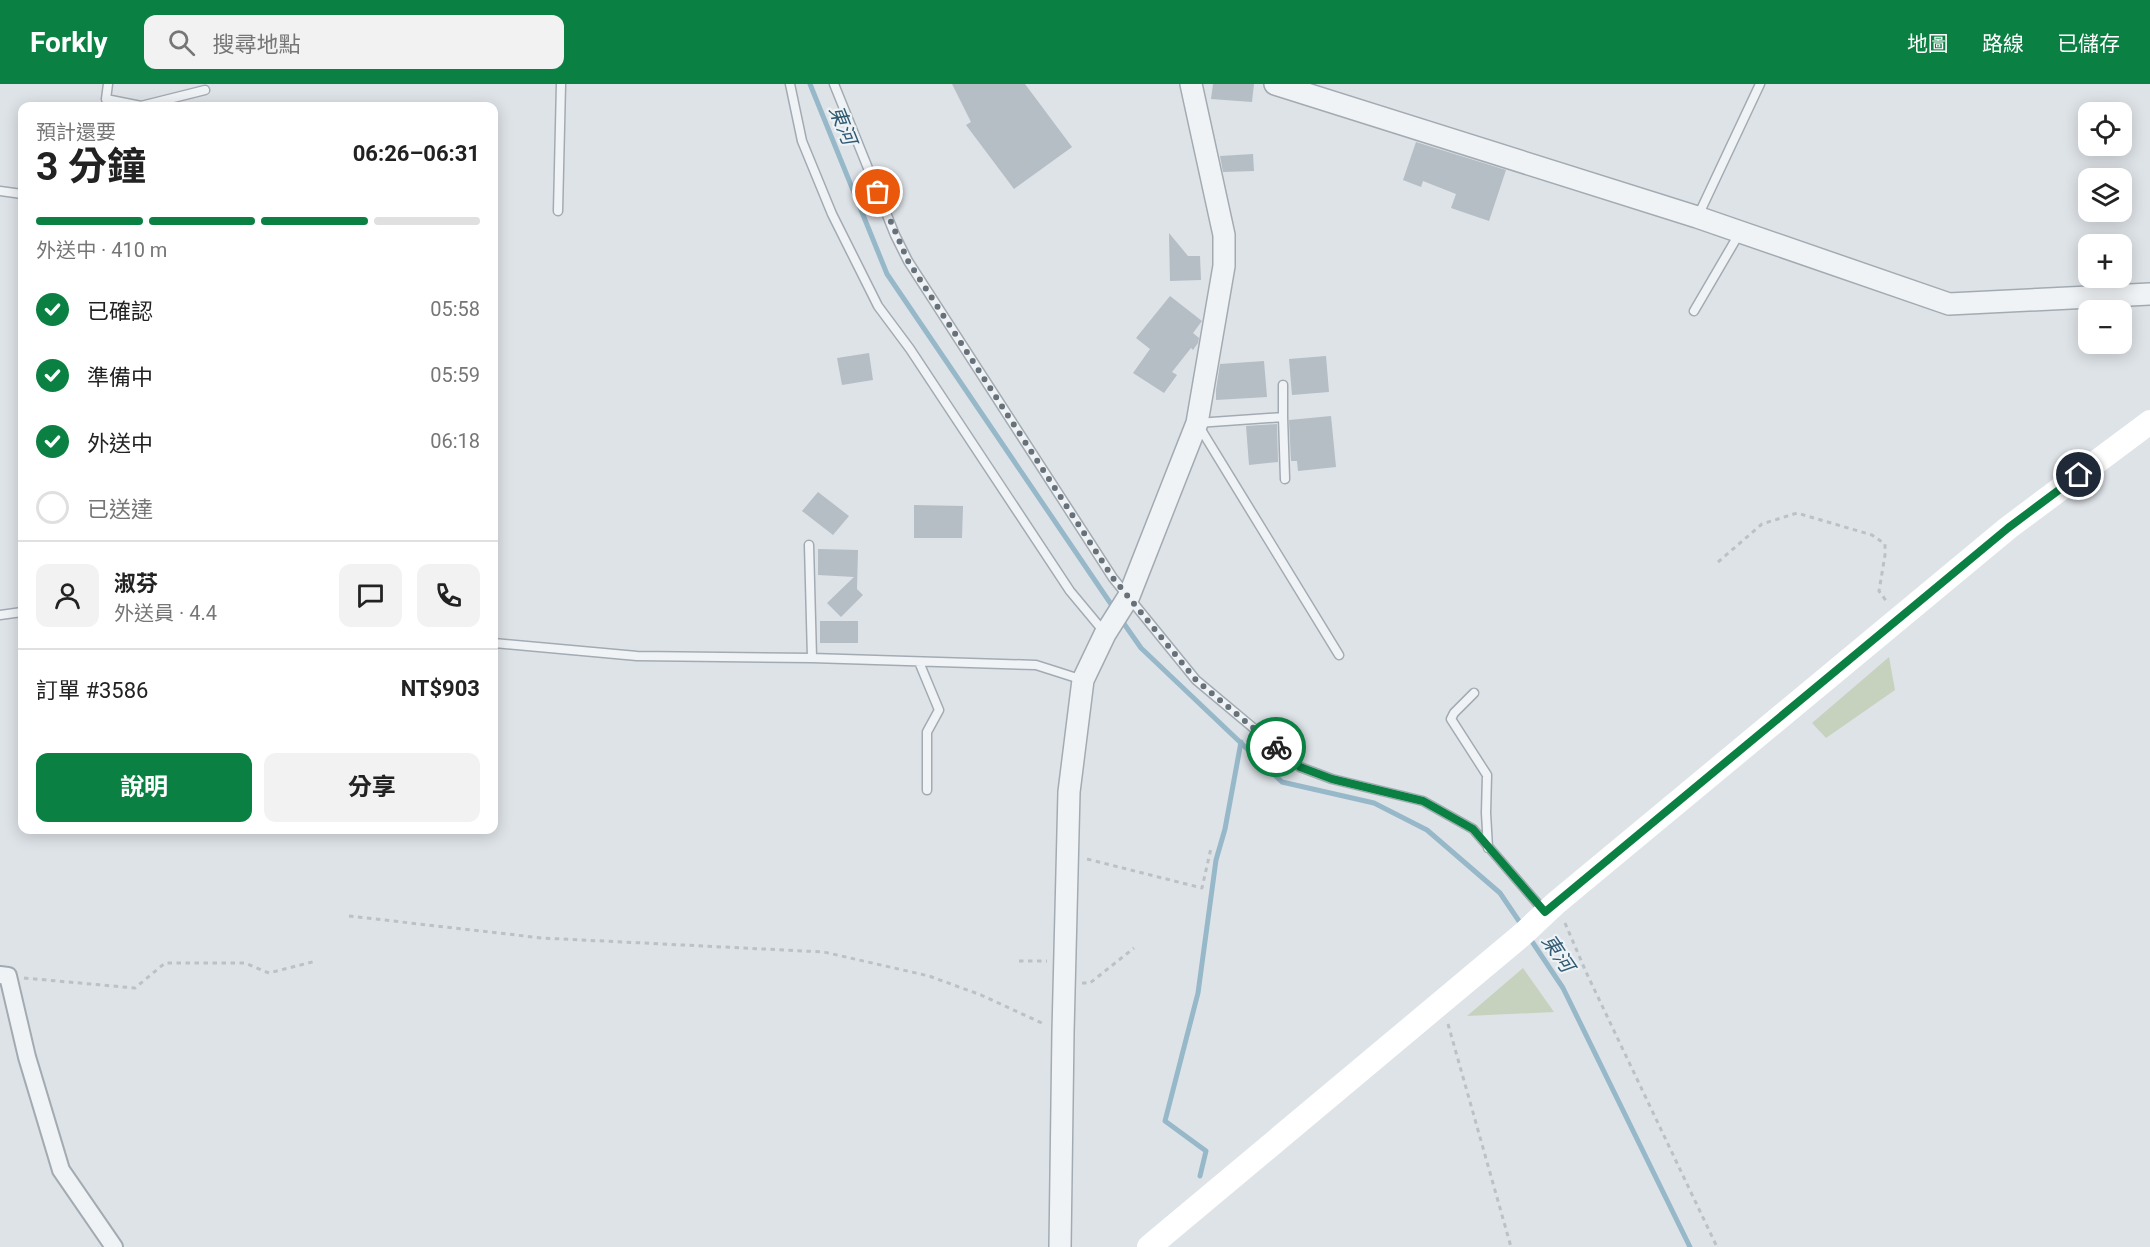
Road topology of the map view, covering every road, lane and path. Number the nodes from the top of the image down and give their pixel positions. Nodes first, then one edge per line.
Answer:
1 (108, 84) edge
2 (561, 84) edge
3 (790, 84) edge
4 (834, 84) edge
5 (1191, 84) edge
6 (1275, 84) edge
7 (1760, 84) edge
8 (205, 90) dead end
9 (121, 102) edge
10 (157, 102) edge
11 (0, 191) edge
12 (18, 193) edge
13 (558, 211) dead end
14 (1697, 217) junction
15 (1741, 232) junction
16 (2150, 294) edge
17 (1694, 311) dead end
18 (1283, 385) dead end
19 (1284, 417) junction
20 (2150, 422) edge
21 (1197, 423) junction
22 (1285, 479) dead end
23 (809, 545) dead end
24 (1718, 562) dead end
25 (1129, 596) junction
26 (18, 613) edge
27 (0, 615) edge
28 (1900, 618) junction
29 (1105, 634) junction
30 (498, 643) edge
31 (1339, 655) dead end
32 (812, 658) junction
33 (919, 662) junction
34 (1083, 680) junction
35 (1474, 693) dead end
36 (927, 790) dead end
37 (1211, 848) dead end
38 (1488, 849) junction
39 (1067, 854) junction
40 (1551, 907) junction
41 (349, 916) dead end
42 (1134, 948) dead end
43 (316, 961) dead end
44 (1018, 961) dead end
45 (1064, 961) junction
46 (4, 976) edge
47 (1064, 984) junction
48 (1442, 1002) junction
49 (1063, 1032) junction
50 (114, 1247) edge
51 (1060, 1247) edge
52 (1149, 1247) edge
53 (1511, 1247) edge
54 (1717, 1247) edge

1 - 9 lane
2 - 13 lane
3 - 29 lane
4 - 25 lane
5 - 21 street
6 - 14 street
7 - 14 lane
8 - 10 lane
11 - 12 lane
14 - 15 street
15 - 16 street
15 - 17 lane
18 - 19 lane
19 - 21 lane
19 - 22 lane
20 - 28 main road
21 - 25 street
21 - 31 lane
23 - 32 lane
24 - 28 path
25 - 29 street
25 - 38 lane
26 - 27 lane
28 - 40 main road
29 - 34 street
30 - 32 lane
32 - 33 lane
33 - 34 lane
33 - 36 lane
34 - 39 street
35 - 38 lane
37 - 39 path
38 - 40 lane
39 - 45 street
40 - 48 main road
40 - 54 path
41 - 49 path
42 - 47 path
43 - 46 path
44 - 45 path
45 - 47 street
46 - 50 street
47 - 49 street
48 - 52 main road
48 - 53 path
49 - 51 street

